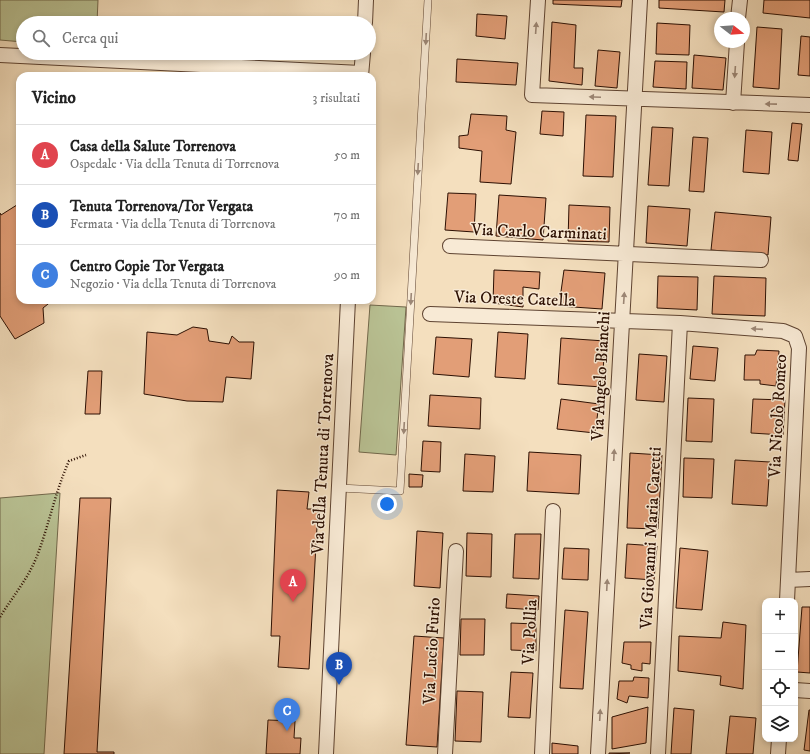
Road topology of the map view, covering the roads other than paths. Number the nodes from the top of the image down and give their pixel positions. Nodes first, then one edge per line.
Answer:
1 (366, 0) edge
2 (428, 0) edge
3 (538, 0) edge
4 (640, 0) edge
5 (740, 0) edge
6 (739, 12) edge
7 (365, 16) edge
8 (737, 48) edge
9 (0, 55) edge
10 (16, 55) edge
11 (121, 60) edge
12 (362, 60) edge
13 (313, 72) edge
14 (361, 72) edge
15 (634, 99) junction
16 (733, 103) junction
17 (810, 105) edge
18 (450, 246) dead end
19 (626, 253) junction
20 (761, 260) dead end
21 (348, 304) edge
22 (430, 314) dead end
23 (622, 321) junction
24 (680, 323) junction
25 (339, 488) junction
26 (553, 511) dead end
27 (456, 551) dead end
28 (810, 579) edge
29 (788, 580) junction
30 (787, 598) edge
31 (798, 690) edge
32 (810, 691) edge
33 (779, 742) edge
34 (326, 754) edge
35 (445, 754) edge
36 (542, 754) edge
37 (598, 754) edge
38 (658, 754) edge
39 (778, 754) edge

1 - 7 street
2 -> 25 lane
15 -> 3 street
4 - 15 street, Via Angelo Bianchi
5 - 6 street
8 -> 16 street
9 - 10 street
11 - 13 street
12 - 14 street
15 - 16 street
15 - 19 street, Via Angelo Bianchi
17 -> 16 street
18 - 19 street, Via Carlo Carminati
19 - 20 street, Via Carlo Carminati
23 -> 19 street, Via Angelo Bianchi
21 - 25 street, Via della Tenuta di Torrenova
22 - 23 street, Via Oreste Catella
23 - 24 street, Via Nicolò Romeo
37 -> 23 street, Via Angelo Bianchi
29 -> 24 street, Via Nicolò Romeo
24 - 38 street, Via Giovanni Maria Caretti
25 - 34 street, Via della Tenuta di Torrenova
26 - 36 street, Via Pollia
27 - 35 street, Via Lucio Furio
28 - 29 street
29 - 30 street, Via Nicolò Romeo
31 - 32 street
33 - 39 street

